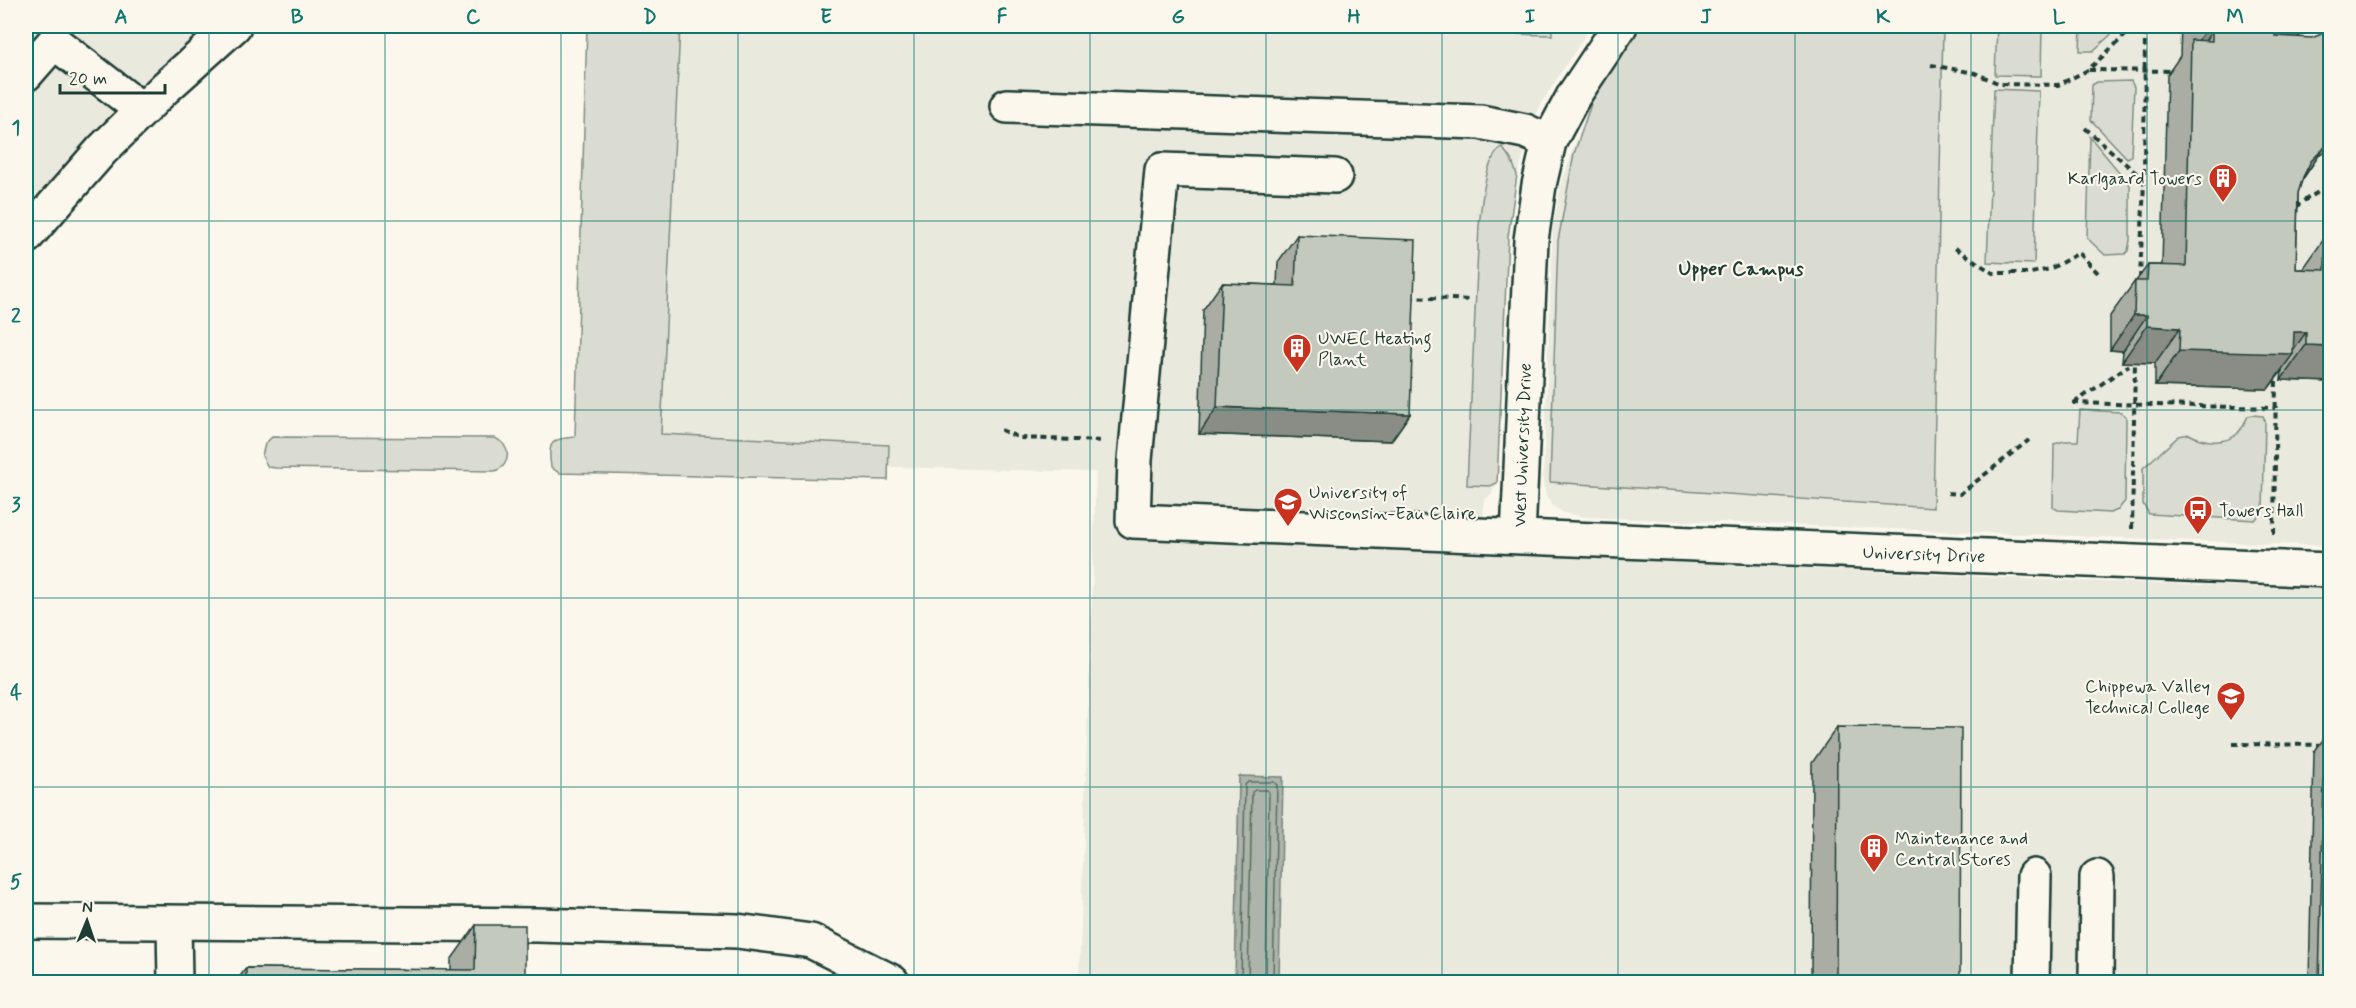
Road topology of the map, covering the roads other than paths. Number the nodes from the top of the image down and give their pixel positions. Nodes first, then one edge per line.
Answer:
1 (234, 26) edge
2 (1620, 26) edge
3 (26, 74) edge
4 (1007, 106) dead end
5 (142, 111) junction
6 (1549, 142) junction
7 (1335, 176) dead end
8 (26, 237) edge
9 (1518, 537) junction
10 (2331, 570) edge
11 (2034, 876) dead end
12 (2097, 877) dead end
13 (26, 921) edge
14 (174, 923) junction
15 (175, 982) edge
16 (892, 982) edge
17 (2032, 982) edge
18 (2096, 982) edge

1 - 5 street
2 - 6 street, West University Drive
3 - 5 street
4 - 6 street
5 - 8 street
6 - 9 street, West University Drive
7 - 9 street, West University Drive
9 - 10 street, University Drive
11 - 17 street
12 - 18 street
13 - 14 street
14 - 15 street
14 - 16 street

